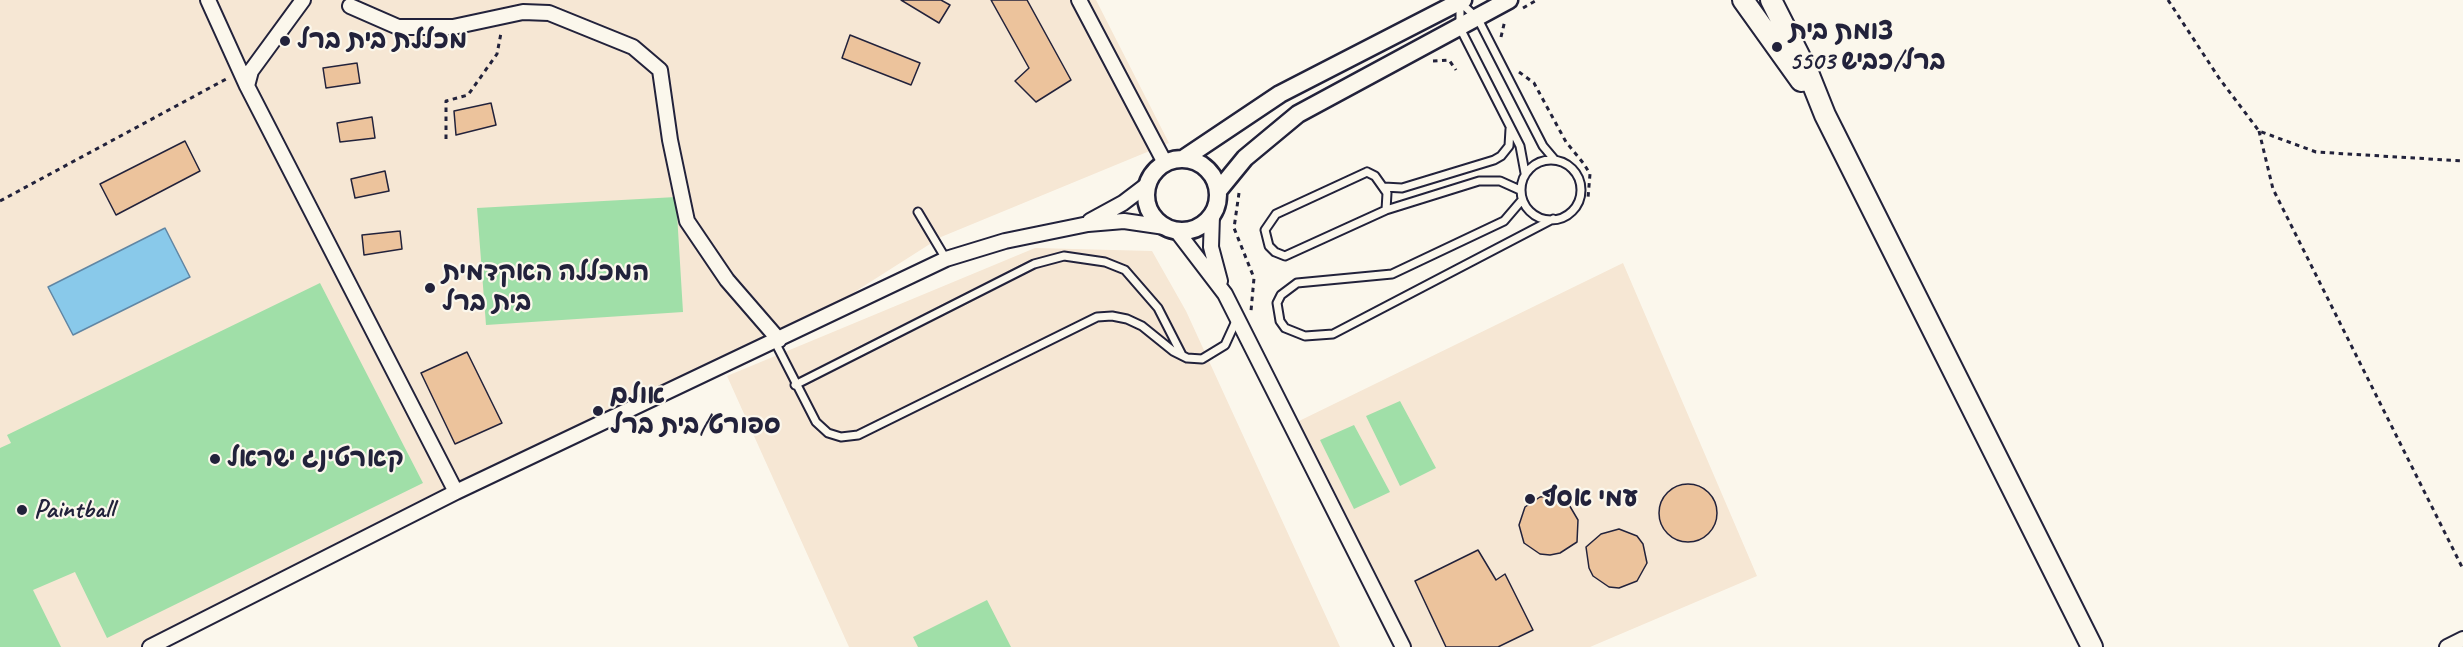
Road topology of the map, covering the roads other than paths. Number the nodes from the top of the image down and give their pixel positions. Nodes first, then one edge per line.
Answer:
1 (208, 0) edge
2 (303, 0) edge
3 (1079, 0) edge
4 (1743, 0) edge
5 (1771, 0) edge
6 (1461, 1) edge
7 (350, 6) dead end
8 (523, 6) edge
9 (1514, 8) edge
10 (1478, 18) junction
11 (1460, 28) junction
12 (247, 86) junction
13 (1825, 115) junction
14 (1510, 127) junction
15 (1183, 159) junction
16 (1554, 159) junction
17 (1165, 163) junction
18 (1525, 174) junction
19 (1148, 184) junction
20 (1384, 187) junction
21 (1520, 190) junction
22 (1218, 191) junction
23 (1522, 200) junction
24 (1386, 210) junction
25 (918, 212) dead end
26 (1212, 215) junction
27 (1553, 219) junction
28 (1080, 226) junction
29 (1170, 228) junction
30 (946, 259) junction
31 (1225, 294) junction
32 (1243, 320) junction
33 (777, 341) junction
34 (1182, 355) junction
35 (795, 385) junction
36 (456, 492) junction
37 (2463, 639) edge
38 (150, 647) edge
39 (1403, 647) edge
40 (2092, 647) edge
41 (2447, 647) edge

1 - 12 street
2 - 12 street
3 - 17 street
4 - 13 main road
5 - 13 main road
6 - 10 lane
6 - 11 lane
6 - 15 street
7 - 8 street
8 - 33 street
9 - 10 street
10 - 11 street
10 - 16 lane
11 - 14 lane
11 - 22 street
12 - 36 street
13 - 40 main road
14 - 18 lane
14 - 20 lane
15 - 17 street
15 - 22 street
16 - 18 lane
16 - 27 lane
17 - 19 street
18 - 21 lane
19 - 28 street
19 - 29 street
20 - 24 lane
20 - 24 lane
21 - 23 lane
21 - 24 lane
22 - 26 street
23 - 27 lane
23 - 27 lane
25 - 30 lane
26 - 29 street
26 - 31 street
28 - 29 street
28 - 30 street
29 - 31 street
30 - 33 street
31 - 32 street
32 - 34 lane
32 - 39 street
33 - 35 lane
33 - 36 street
34 - 35 lane
34 - 35 lane
36 - 38 street
37 - 41 street

